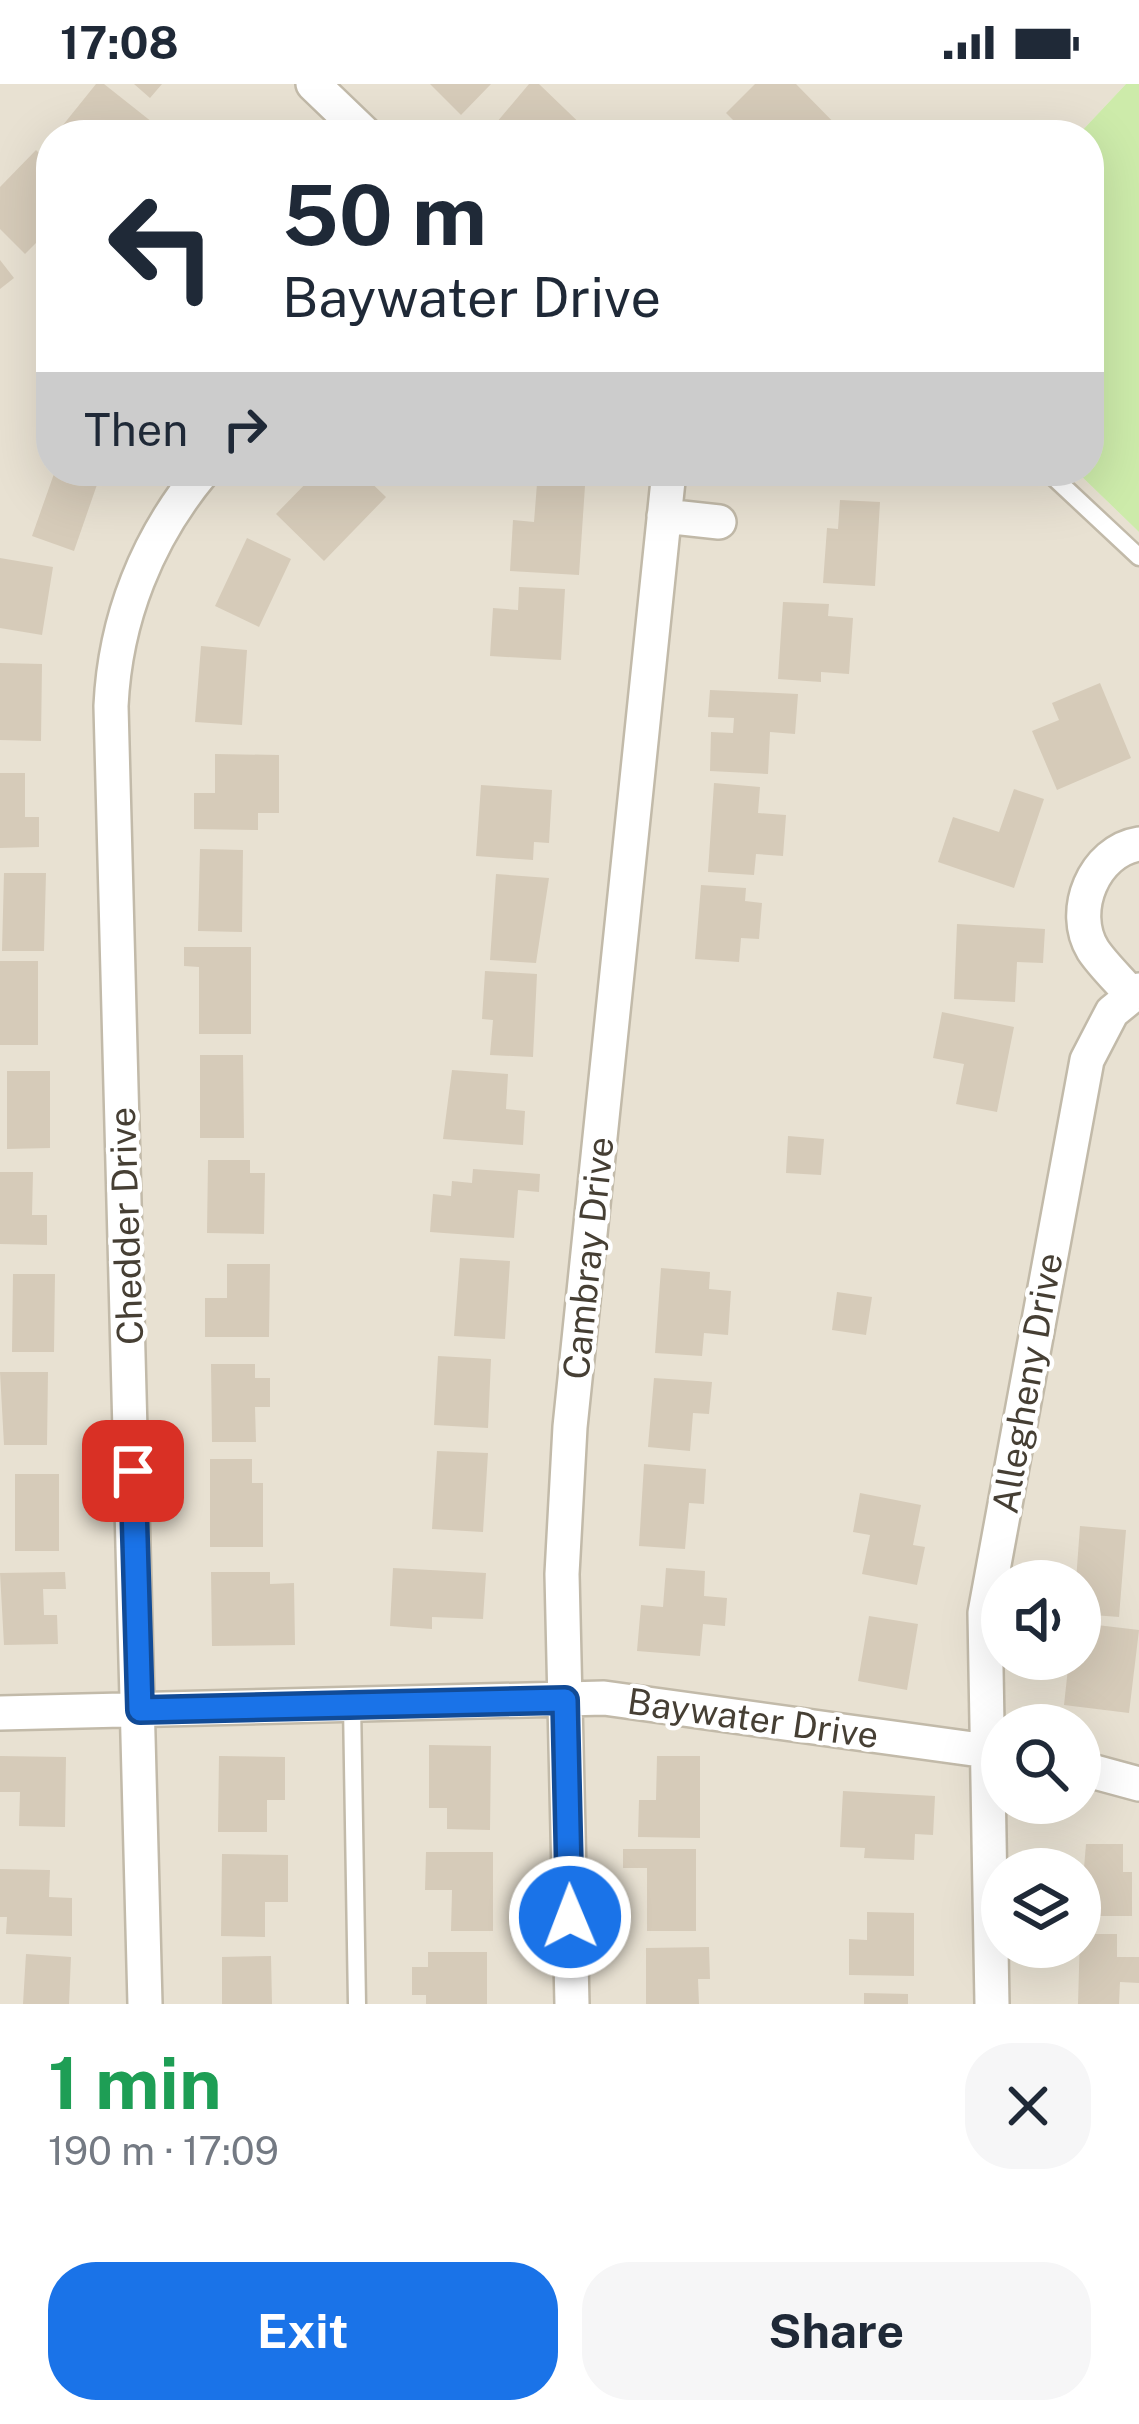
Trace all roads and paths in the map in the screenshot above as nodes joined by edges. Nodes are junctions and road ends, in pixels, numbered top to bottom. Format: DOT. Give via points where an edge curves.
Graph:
graph roads {
  1 [pos="313,84"];
  2 [pos="350,120"];
  3 [pos="191,486"];
  4 [pos="667,486"];
  5 [pos="1063,486"];
  6 [pos="664,516"];
  7 [pos="719,522"];
  8 [pos="1139,557"];
  9 [pos="1139,844"];
  10 [pos="1135,992"];
  11 [pos="565,1700"];
  12 [pos="991,1704"];
  13 [pos="352,1705"];
  14 [pos="140,1710"];
  15 [pos="0,1712"];
  16 [pos="981,1750"];
  17 [pos="1101,1774"];
  18 [pos="1139,1784"];
  19 [pos="993,1824"];
  20 [pos="145,2004"];
  21 [pos="357,2004"];
  22 [pos="572,2004"];
  23 [pos="992,2004"];
  1 -- 2 [label="street"];
  3 -- 14 [label="street, Chedder Drive" via="136,584 111,706"];
  4 -- 6 [label="street, Cambray Drive"];
  5 -- 8 [label="lane"];
  6 -- 7 [label="street"];
  6 -- 11 [label="street, Cambray Drive" via="571,1427"];
  9 -- 10 [label="street, Allegheny Drive" via="1098,866 1085,910 1090,946"];
  10 -- 12 [label="street, Allegheny Drive" via="1097,1035 1087,1060 985,1613"];
  11 -- 13 [label="street, Baywater Drive"];
  11 -- 16 [label="street, Baywater Drive" via="649,1702"];
  11 -- 22 [label="street, Cambray Drive"];
  13 -- 14 [label="street, Baywater Drive"];
  13 -- 21 [label="lane"];
  14 -- 15 [label="street, Baywater Drive"];
  14 -- 20 [label="street, Chedder Drive"];
  17 -- 18 [label="street"];
  19 -- 23 [label="street, Allegheny Drive"];
}
